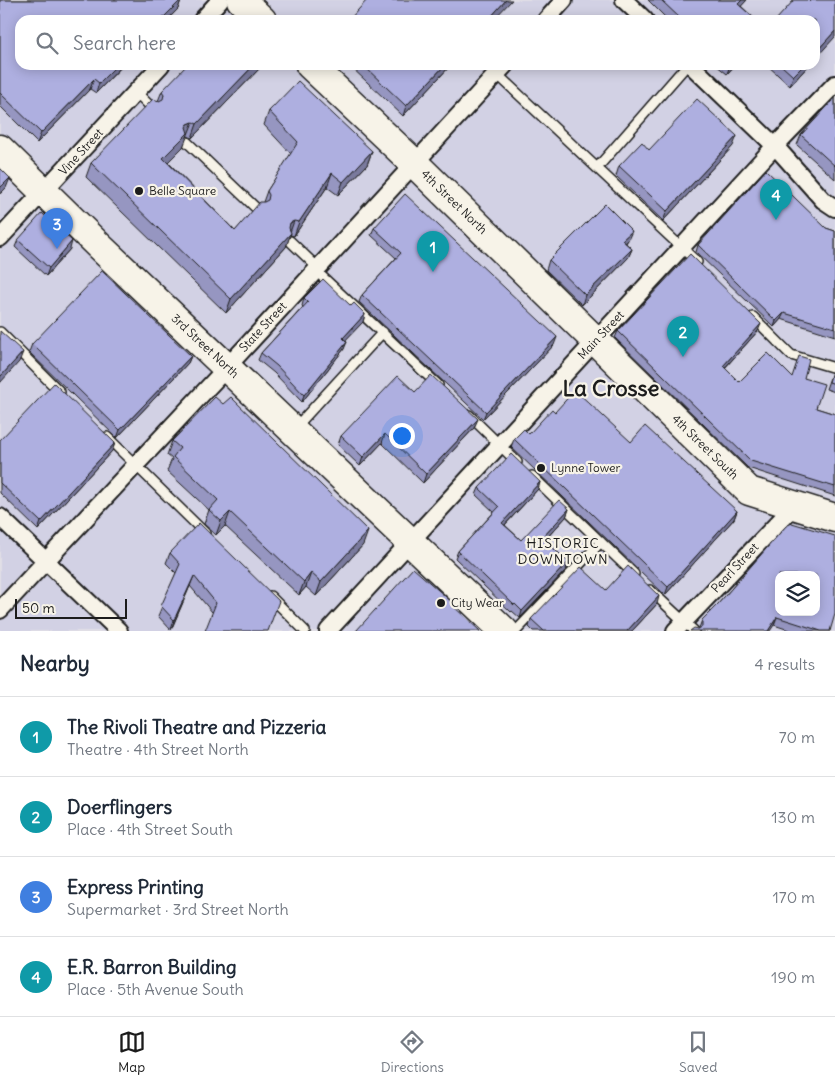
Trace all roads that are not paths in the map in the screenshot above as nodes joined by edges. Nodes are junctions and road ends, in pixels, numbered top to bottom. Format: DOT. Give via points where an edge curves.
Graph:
graph roads {
  1 [pos="220,0"];
  2 [pos="241,0"];
  3 [pos="564,0"];
  4 [pos="624,0"];
  5 [pos="206,15"];
  6 [pos="257,15"];
  7 [pos="550,15"];
  8 [pos="640,15"];
  9 [pos="156,70"];
  10 [pos="315,70"];
  11 [pos="500,70"];
  12 [pos="502,70"];
  13 [pos="685,70"];
  14 [pos="694,70"];
  15 [pos="835,84"];
  16 [pos="136,92"];
  17 [pos="153,109"];
  18 [pos="187,142"];
  19 [pos="775,146"];
  20 [pos="0,149"];
  21 [pos="414,164"];
  22 [pos="597,168"];
  23 [pos="44,192"];
  24 [pos="835,208"];
  25 [pos="258,210"];
  26 [pos="0,238"];
  27 [pos="290,241"];
  28 [pos="682,247"];
  29 [pos="702,267"];
  30 [pos="317,269"];
  31 [pos="743,308"];
  32 [pos="0,332"];
  33 [pos="383,332"];
  34 [pos="596,341"];
  35 [pos="227,367"];
  36 [pos="835,368"];
  37 [pos="446,393"];
  38 [pos="66,397"];
  39 [pos="459,406"];
  40 [pos="101,430"];
  41 [pos="294,430"];
  42 [pos="500,445"];
  43 [pos="136,465"];
  44 [pos="795,505"];
  45 [pos="0,517"];
  46 [pos="835,518"];
  47 [pos="212,540"];
  48 [pos="411,542"];
  49 [pos="601,542"];
  50 [pos="46,561"];
  51 [pos="262,588"];
  52 [pos="0,610"];
  53 [pos="684,628"];
  54 [pos="119,631"];
  55 [pos="305,631"];
  56 [pos="328,631"];
  57 [pos="504,631"];
  58 [pos="516,631"];
  1 -- 5 [label="street"];
  2 -- 6 [label="highway"];
  3 -- 7 [label="street"];
  4 -- 8 [label="street"];
  9 -- 16 [label="street, Vine Street"];
  10 -- 21 [label="highway, 4th Street North"];
  11 -- 21 [label="street, State Street"];
  12 -- 22 [label="lane"];
  13 -- 22 [label="lane"];
  14 -- 19 [label="street"];
  15 -- 19 [label="street, Main Street"];
  16 -- 17 [label="lane"];
  16 -- 23 [label="street, Vine Street"];
  18 -- 25 [label="lane"];
  19 -- 24 [label="street" via="823,200"];
  19 -- 28 [label="street, Main Street"];
  20 -- 23 [label="highway, 3rd Street North"];
  21 -- 30 [label="street, State Street"];
  21 -- 34 [label="highway, 4th Street North"];
  22 -- 28 [label="lane"];
  23 -- 26 [label="street, Vine Street"];
  23 -- 35 [label="highway, 3rd Street North"];
  27 -- 30 [label="lane"];
  28 -- 29 [label="lane"];
  28 -- 34 [label="street, Main Street"];
  30 -- 33 [label="lane"];
  30 -- 35 [label="street, State Street"];
  31 -- 36 [label="lane" via="791,354"];
  32 -- 38 [label="lane"];
  33 -- 37 [label="lane"];
  33 -- 41 [label="lane"];
  34 -- 42 [label="street, Main Street"];
  34 -- 44 [label="highway, 4th Street South" via="750,491"];
  35 -- 41 [label="highway, 3rd Street North"];
  35 -- 43 [label="street, State Street"];
  39 -- 42 [label="lane"];
  40 -- 43 [label="lane"];
  41 -- 48 [label="highway, 3rd Street North"];
  42 -- 48 [label="street, Main Street"];
  42 -- 49 [label="lane"];
  43 -- 47 [label="lane"];
  43 -- 50 [label="street, State Street"];
  44 -- 46 [label="highway, 4th Street South"];
  44 -- 53 [label="street, Pearl Street"];
  45 -- 50 [label="street"];
  48 -- 56 [label="street, Main Street"];
  48 -- 57 [label="highway, 3rd Street North"];
  49 -- 53 [label="lane"];
  49 -- 58 [label="lane"];
  50 -- 52 [label="street, State Street"];
  50 -- 54 [label="street"];
  51 -- 55 [label="lane"];
}
